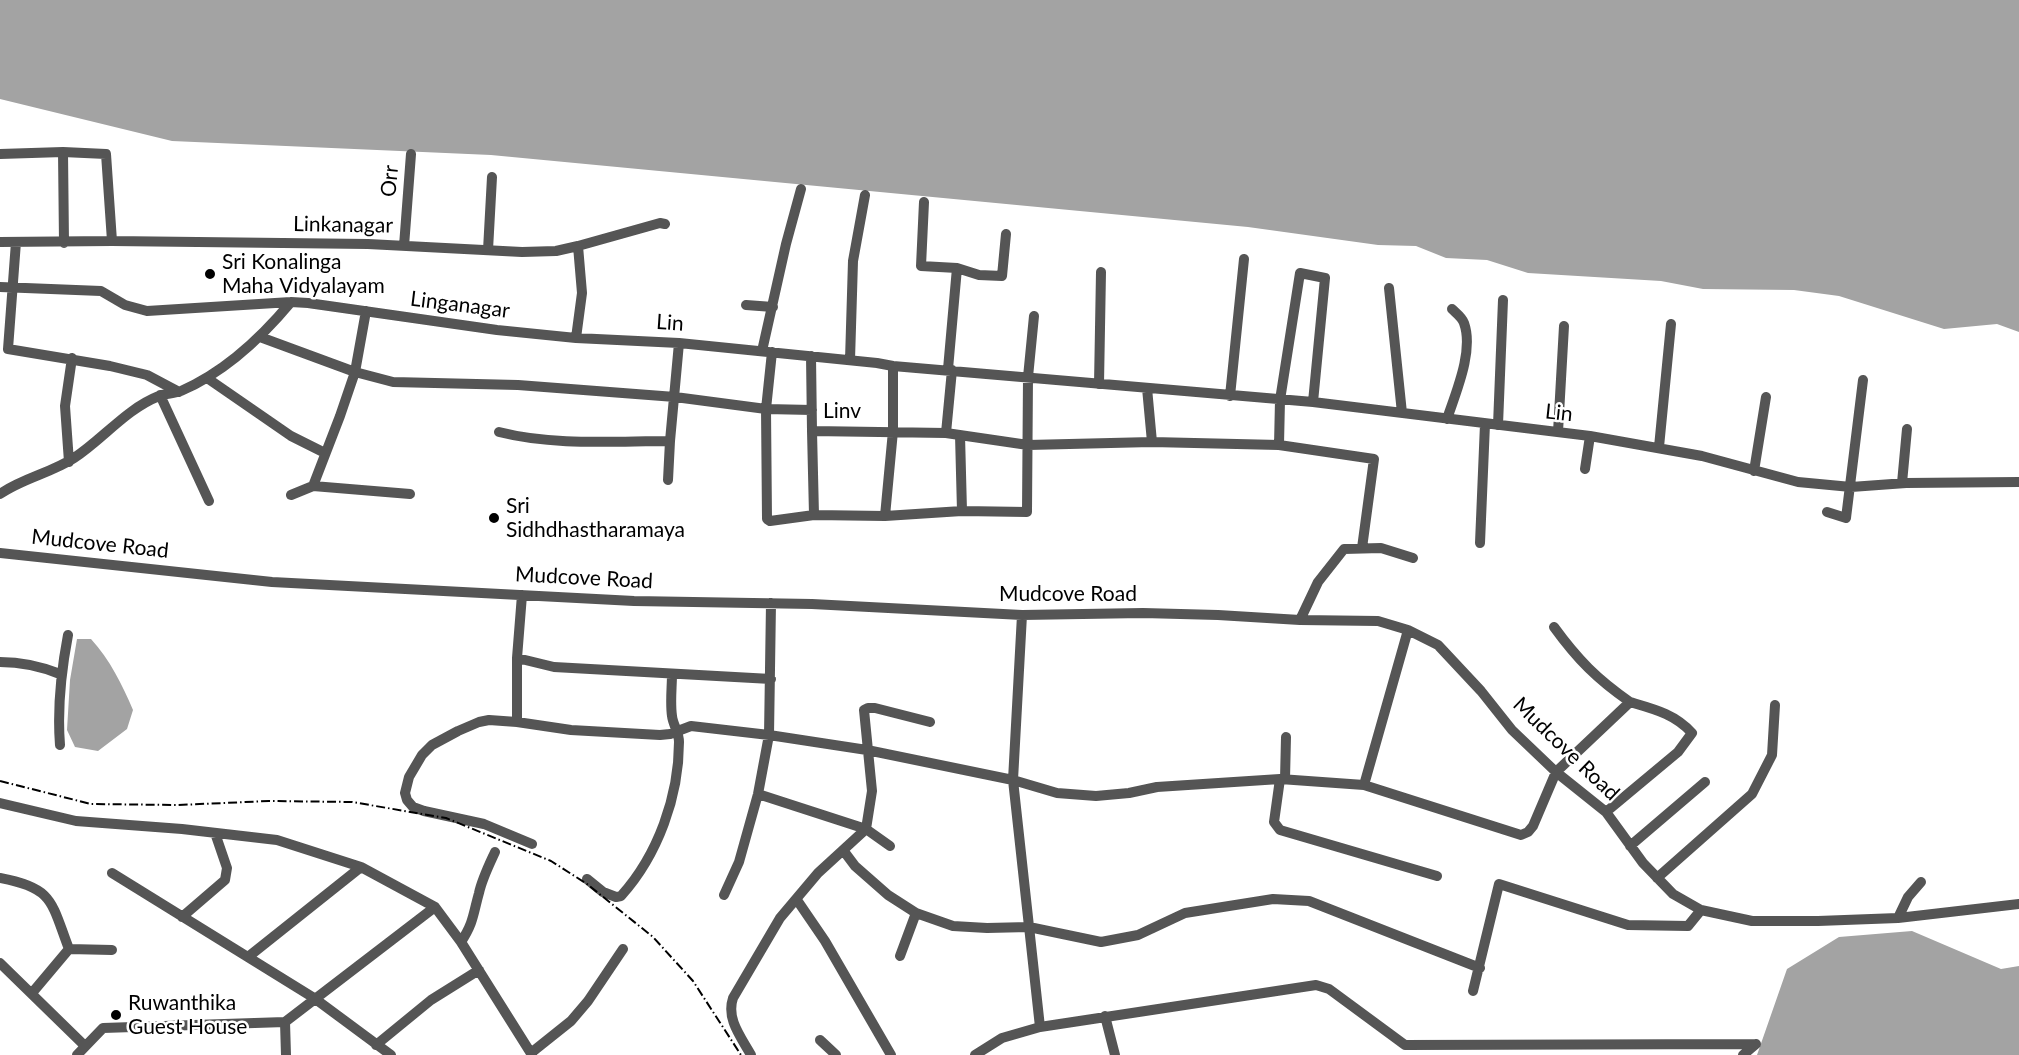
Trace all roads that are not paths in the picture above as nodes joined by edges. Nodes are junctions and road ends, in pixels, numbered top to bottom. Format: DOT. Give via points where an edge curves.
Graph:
graph roads {
  1 [pos="63,152"];
  2 [pos="0,154"];
  3 [pos="411,154"];
  4 [pos="492,177"];
  5 [pos="801,189"];
  6 [pos="865,195"];
  7 [pos="924,202"];
  8 [pos="665,224"];
  9 [pos="1006,234"];
  10 [pos="112,241"];
  11 [pos="0,242"];
  12 [pos="16,243"];
  13 [pos="64,243"];
  14 [pos="404,246"];
  15 [pos="578,246"];
  16 [pos="488,250"];
  17 [pos="1244,259"];
  18 [pos="957,268"];
  19 [pos="1101,272"];
  20 [pos="0,287"];
  21 [pos="13,287"];
  22 [pos="1389,288"];
  23 [pos="1503,300"];
  24 [pos="291,302"];
  25 [pos="746,305"];
  26 [pos="773,308"];
  27 [pos="1452,309"];
  28 [pos="366,311"];
  29 [pos="1034,316"];
  30 [pos="1671,324"];
  31 [pos="1564,326"];
  32 [pos="260,337"];
  33 [pos="576,338"];
  34 [pos="679,343"];
  35 [pos="4,349"];
  36 [pos="767,352"];
  37 [pos="811,356"];
  38 [pos="72,358"];
  39 [pos="850,360"];
  40 [pos="893,366"];
  41 [pos="950,370"];
  42 [pos="355,372"];
  43 [pos="1028,377"];
  44 [pos="207,378"];
  45 [pos="1863,380"];
  46 [pos="1099,384"];
  47 [pos="1147,388"];
  48 [pos="179,392"];
  49 [pos="160,395"];
  50 [pos="1230,396"];
  51 [pos="675,397"];
  52 [pos="1766,398"];
  53 [pos="1280,400"];
  54 [pos="1313,402"];
  55 [pos="766,409"];
  56 [pos="812,410"];
  57 [pos="1402,413"];
  58 [pos="1447,419"];
  59 [pos="1485,424"];
  60 [pos="1498,425"];
  61 [pos="1907,429"];
  62 [pos="812,430"];
  63 [pos="893,431"];
  64 [pos="500,432"];
  65 [pos="1558,432"];
  66 [pos="946,433"];
  67 [pos="960,435"];
  68 [pos="1590,436"];
  69 [pos="670,441"];
  70 [pos="1152,442"];
  71 [pos="1279,444"];
  72 [pos="1028,445"];
  73 [pos="1659,447"];
  74 [pos="325,453"];
  75 [pos="69,462"];
  76 [pos="1585,469"];
  77 [pos="1754,471"];
  78 [pos="668,480"];
  79 [pos="2019,482"];
  80 [pos="1902,483"];
  81 [pos="313,486"];
  82 [pos="1851,487"];
  83 [pos="0,494"];
  84 [pos="410,494"];
  85 [pos="291,495"];
  86 [pos="209,501"];
  87 [pos="962,512"];
  88 [pos="1827,512"];
  89 [pos="814,515"];
  90 [pos="885,516"];
  91 [pos="1480,543"];
  92 [pos="1362,548"];
  93 [pos="0,553"];
  94 [pos="1413,558"];
  95 [pos="522,595"];
  96 [pos="771,603"];
  97 [pos="1022,615"];
  98 [pos="1300,620"];
  99 [pos="1554,627"];
  100 [pos="1407,630"];
  101 [pos="68,635"];
  102 [pos="517,658"];
  103 [pos="0,662"];
  104 [pos="60,674"];
  105 [pos="672,674"];
  106 [pos="771,679"];
  107 [pos="1630,702"];
  108 [pos="1774,705"];
  109 [pos="517,722"];
  110 [pos="930,722"];
  111 [pos="678,730"];
  112 [pos="769,735"];
  113 [pos="1286,737"];
  114 [pos="60,745"];
  115 [pos="867,750"];
  116 [pos="1556,772"];
  117 [pos="1283,779"];
  118 [pos="1014,780"];
  119 [pos="1705,782"];
  120 [pos="1364,785"];
  121 [pos="758,794"];
  122 [pos="0,803"];
  123 [pos="1606,812"];
  124 [pos="866,829"];
  125 [pos="215,833"];
  126 [pos="532,844"];
  127 [pos="890,846"];
  128 [pos="1630,846"];
  129 [pos="843,850"];
  130 [pos="495,852"];
  131 [pos="361,867"];
  132 [pos="112,873"];
  133 [pos="1437,876"];
  134 [pos="0,878"];
  135 [pos="1657,878"];
  136 [pos="587,879"];
  137 [pos="1921,882"];
  138 [pos="724,895"];
  139 [pos="797,900"];
  140 [pos="2019,904"];
  141 [pos="435,907"];
  142 [pos="1701,910"];
  143 [pos="916,914"];
  144 [pos="182,916"];
  145 [pos="1898,918"];
  146 [pos="1029,927"];
  147 [pos="461,942"];
  148 [pos="69,949"];
  149 [pos="623,949"];
  150 [pos="112,950"];
  151 [pos="900,956"];
  152 [pos="248,957"];
  153 [pos="0,963"];
  154 [pos="1480,968"];
  155 [pos="479,970"];
  156 [pos="1473,991"];
  157 [pos="32,993"];
  158 [pos="314,998"];
  159 [pos="1105,1016"];
  160 [pos="285,1022"];
  161 [pos="1040,1027"];
  162 [pos="820,1040"];
  163 [pos="376,1045"];
  164 [pos="1405,1050"];
  165 [pos="81,1051"];
  166 [pos="388,1054"];
  167 [pos="531,1054"];
  168 [pos="286,1055"];
  169 [pos="751,1055"];
  170 [pos="836,1055"];
  171 [pos="891,1055"];
  172 [pos="975,1055"];
  173 [pos="1115,1055"];
  174 [pos="1743,1055"];
  1 -- 2 [label="street"];
  1 -- 10 [label="street" via="106,154"];
  1 -- 13 [label="street"];
  3 -- 14 [label="street, Orr"];
  4 -- 16 [label="street"];
  5 -- 26 [label="street"];
  6 -- 39 [label="street" via="853,261"];
  7 -- 18 [label="street" via="921,266"];
  8 -- 15 [label="street, Linkanagar"];
  9 -- 18 [label="street" via="1002,276 979,275"];
  10 -- 13 [label="street, Linkanagar"];
  10 -- 14 [label="street, Linkanagar"];
  11 -- 12 [label="street, Linkanagar"];
  12 -- 13 [label="street, Linkanagar"];
  12 -- 21 [label="street"];
  14 -- 16 [label="street, Linkanagar"];
  15 -- 16 [label="street, Linkanagar" via="556,251"];
  15 -- 33 [label="street" via="582,293"];
  17 -- 50 [label="street"];
  18 -- 41 [label="street"];
  19 -- 46 [label="street"];
  20 -- 21 [label="street, Linganagar"];
  21 -- 24 [label="street, Linganagar" via="101,291 125,305 147,311"];
  21 -- 35 [label="street"];
  22 -- 57 [label="street"];
  23 -- 60 [label="street"];
  24 -- 28 [label="street, Linganagar"];
  24 -- 32 [label="street"];
  25 -- 26 [label="street"];
  26 -- 36 [label="street"];
  27 -- 58 [label="street" via="1464,320 1467,337 1463,370"];
  28 -- 33 [label="street, Linganagar"];
  28 -- 42 [label="street"];
  29 -- 43 [label="street"];
  30 -- 73 [label="street"];
  31 -- 65 [label="street"];
  32 -- 42 [label="street"];
  32 -- 44 [label="street"];
  33 -- 34 [label="street, Lin"];
  34 -- 36 [label="street, Lin"];
  34 -- 51 [label="street"];
  35 -- 38 [label="street"];
  36 -- 37 [label="street, Lin"];
  36 -- 55 [label="street"];
  37 -- 39 [label="street, Lin"];
  37 -- 56 [label="street, Linv"];
  38 -- 48 [label="street" via="147,375"];
  38 -- 75 [label="street" via="65,406"];
  39 -- 40 [label="street, Lin"];
  40 -- 41 [label="street, Lin"];
  40 -- 63 [label="street"];
  41 -- 43 [label="street, Lin"];
  41 -- 66 [label="street"];
  42 -- 51 [label="street" via="393,382 518,385"];
  42 -- 74 [label="street"];
  43 -- 46 [label="street, Lin"];
  43 -- 72 [label="street"];
  44 -- 48 [label="street"];
  44 -- 74 [label="street" via="291,436"];
  45 -- 82 [label="street"];
  46 -- 47 [label="street, Lin"];
  47 -- 50 [label="street, Lin"];
  47 -- 70 [label="street"];
  48 -- 49 [label="street"];
  49 -- 75 [label="street" via="129,413"];
  49 -- 86 [label="street"];
  50 -- 53 [label="street, Lin"];
  51 -- 55 [label="street"];
  51 -- 69 [label="street"];
  52 -- 77 [label="street"];
  53 -- 54 [label="street, Lin"];
  53 -- 54 [label="street" via="1300,273 1325,278"];
  53 -- 71 [label="street"];
  54 -- 57 [label="street, Lin"];
  55 -- 56 [label="street"];
  55 -- 89 [label="street" via="767,520"];
  56 -- 62 [label="street, Linv"];
  57 -- 58 [label="street, Lin"];
  58 -- 59 [label="street, Lin"];
  59 -- 60 [label="street, Lin"];
  59 -- 91 [label="street"];
  60 -- 65 [label="street, Lin"];
  61 -- 80 [label="street"];
  62 -- 63 [label="street, Linv"];
  62 -- 89 [label="street"];
  63 -- 66 [label="street, Linv"];
  63 -- 90 [label="street"];
  64 -- 69 [label="street" via="524,438"];
  65 -- 68 [label="street, Lin"];
  66 -- 67 [label="street"];
  67 -- 72 [label="street"];
  67 -- 87 [label="street"];
  68 -- 73 [label="street, Lin"];
  68 -- 76 [label="street"];
  69 -- 78 [label="street"];
  70 -- 71 [label="street"];
  70 -- 72 [label="street"];
  71 -- 92 [label="street" via="1374,459"];
  72 -- 87 [label="street" via="1027,512"];
  73 -- 77 [label="street, Lin"];
  74 -- 81 [label="street"];
  75 -- 83 [label="street"];
  77 -- 82 [label="street, Lin" via="1797,482"];
  79 -- 80 [label="street, Lin"];
  80 -- 82 [label="street, Lin"];
  81 -- 84 [label="street"];
  81 -- 85 [label="street"];
  82 -- 88 [label="street" via="1846,518"];
  87 -- 90 [label="street"];
  89 -- 90 [label="street"];
  92 -- 94 [label="street" via="1381,548"];
  92 -- 98 [label="street" via="1344,549 1318,582"];
  93 -- 95 [label="street, Mudcove Road" via="272,582"];
  95 -- 96 [label="street, Mudcove Road"];
  95 -- 102 [label="street"];
  96 -- 97 [label="street, Mudcove Road"];
  96 -- 106 [label="street"];
  97 -- 98 [label="street, Mudcove Road" via="1143,613"];
  97 -- 118 [label="street"];
  98 -- 100 [label="street, Mudcove Road" via="1378,621"];
  99 -- 107 [label="street" via="1600,681"];
  100 -- 116 [label="street, Mudcove Road" via="1438,645 1512,730"];
  100 -- 120 [label="street"];
  101 -- 104 [label="street"];
  102 -- 105 [label="street" via="554,667"];
  102 -- 109 [label="street"];
  103 -- 104 [label="street" via="21,662"];
  104 -- 114 [label="street"];
  105 -- 106 [label="street"];
  105 -- 111 [label="street" via="672,715"];
  106 -- 112 [label="street"];
  107 -- 116 [label="street"];
  107 -- 123 [label="street" via="1667,714 1692,733 1678,752"];
  108 -- 135 [label="street" via="1772,755 1752,794"];
  109 -- 111 [label="street" via="571,730 660,735"];
  109 -- 126 [label="street" via="479,722 432,745 408,777 405,793 413,807 484,824"];
  110 -- 115 [label="street" via="868,708 864,710"];
  111 -- 112 [label="street" via="691,726"];
  111 -- 136 [label="street" via="671,803 638,874 616,897"];
  112 -- 115 [label="street"];
  112 -- 121 [label="street"];
  113 -- 117 [label="street"];
  115 -- 118 [label="street"];
  115 -- 124 [label="street" via="872,790"];
  116 -- 120 [label="street" via="1533,826 1521,835"];
  116 -- 123 [label="street, Mudcove Road"];
  117 -- 118 [label="street" via="1157,787 1096,796 1057,793"];
  117 -- 120 [label="street"];
  117 -- 133 [label="street" via="1274,822 1280,830"];
  118 -- 146 [label="street"];
  119 -- 128 [label="street"];
  121 -- 124 [label="street"];
  121 -- 138 [label="street" via="739,862"];
  122 -- 125 [label="street" via="76,821"];
  123 -- 128 [label="street, Mudcove Road"];
  124 -- 127 [label="street"];
  124 -- 129 [label="street"];
  125 -- 131 [label="street" via="278,840"];
  125 -- 144 [label="street" via="226,868 225,880"];
  128 -- 135 [label="street, Mudcove Road"];
  129 -- 139 [label="street"];
  129 -- 143 [label="street" via="888,895"];
  130 -- 147 [label="street" via="478,894 476,912"];
  131 -- 141 [label="street"];
  131 -- 152 [label="street"];
  132 -- 144 [label="street"];
  134 -- 148 [label="street" via="26,883 43,892"];
  135 -- 142 [label="street, Mudcove Road" via="1673,894"];
  137 -- 145 [label="street"];
  139 -- 169 [label="street" via="759,950 729,1007"];
  139 -- 171 [label="street"];
  140 -- 145 [label="street, Mudcove Road"];
  141 -- 147 [label="street"];
  141 -- 158 [label="street"];
  142 -- 145 [label="street, Mudcove Road" via="1752,921"];
  142 -- 154 [label="street" via="1688,926 1628,925 1499,884"];
  143 -- 146 [label="street" via="953,926"];
  143 -- 151 [label="street"];
  144 -- 152 [label="street"];
  146 -- 154 [label="street" via="1101,942 1138,935 1185,914 1273,899 1309,901"];
  146 -- 161 [label="street"];
  147 -- 155 [label="street"];
  148 -- 150 [label="street"];
  148 -- 157 [label="street"];
  149 -- 167 [label="street" via="571,1021"];
  152 -- 158 [label="street"];
  153 -- 157 [label="street"];
  154 -- 156 [label="street"];
  155 -- 163 [label="street" via="431,1000"];
  155 -- 167 [label="street"];
  157 -- 165 [label="street"];
  158 -- 160 [label="street"];
  158 -- 163 [label="street"];
  159 -- 161 [label="street"];
  159 -- 164 [label="street" via="1316,985 1329,989"];
  159 -- 173 [label="street"];
  160 -- 165 [label="street" via="103,1028"];
  160 -- 168 [label="street"];
  161 -- 172 [label="street" via="1002,1038"];
  162 -- 170 [label="street"];
  163 -- 166 [label="street"];
  164 -- 174 [label="street" via="1756,1044"];
}
